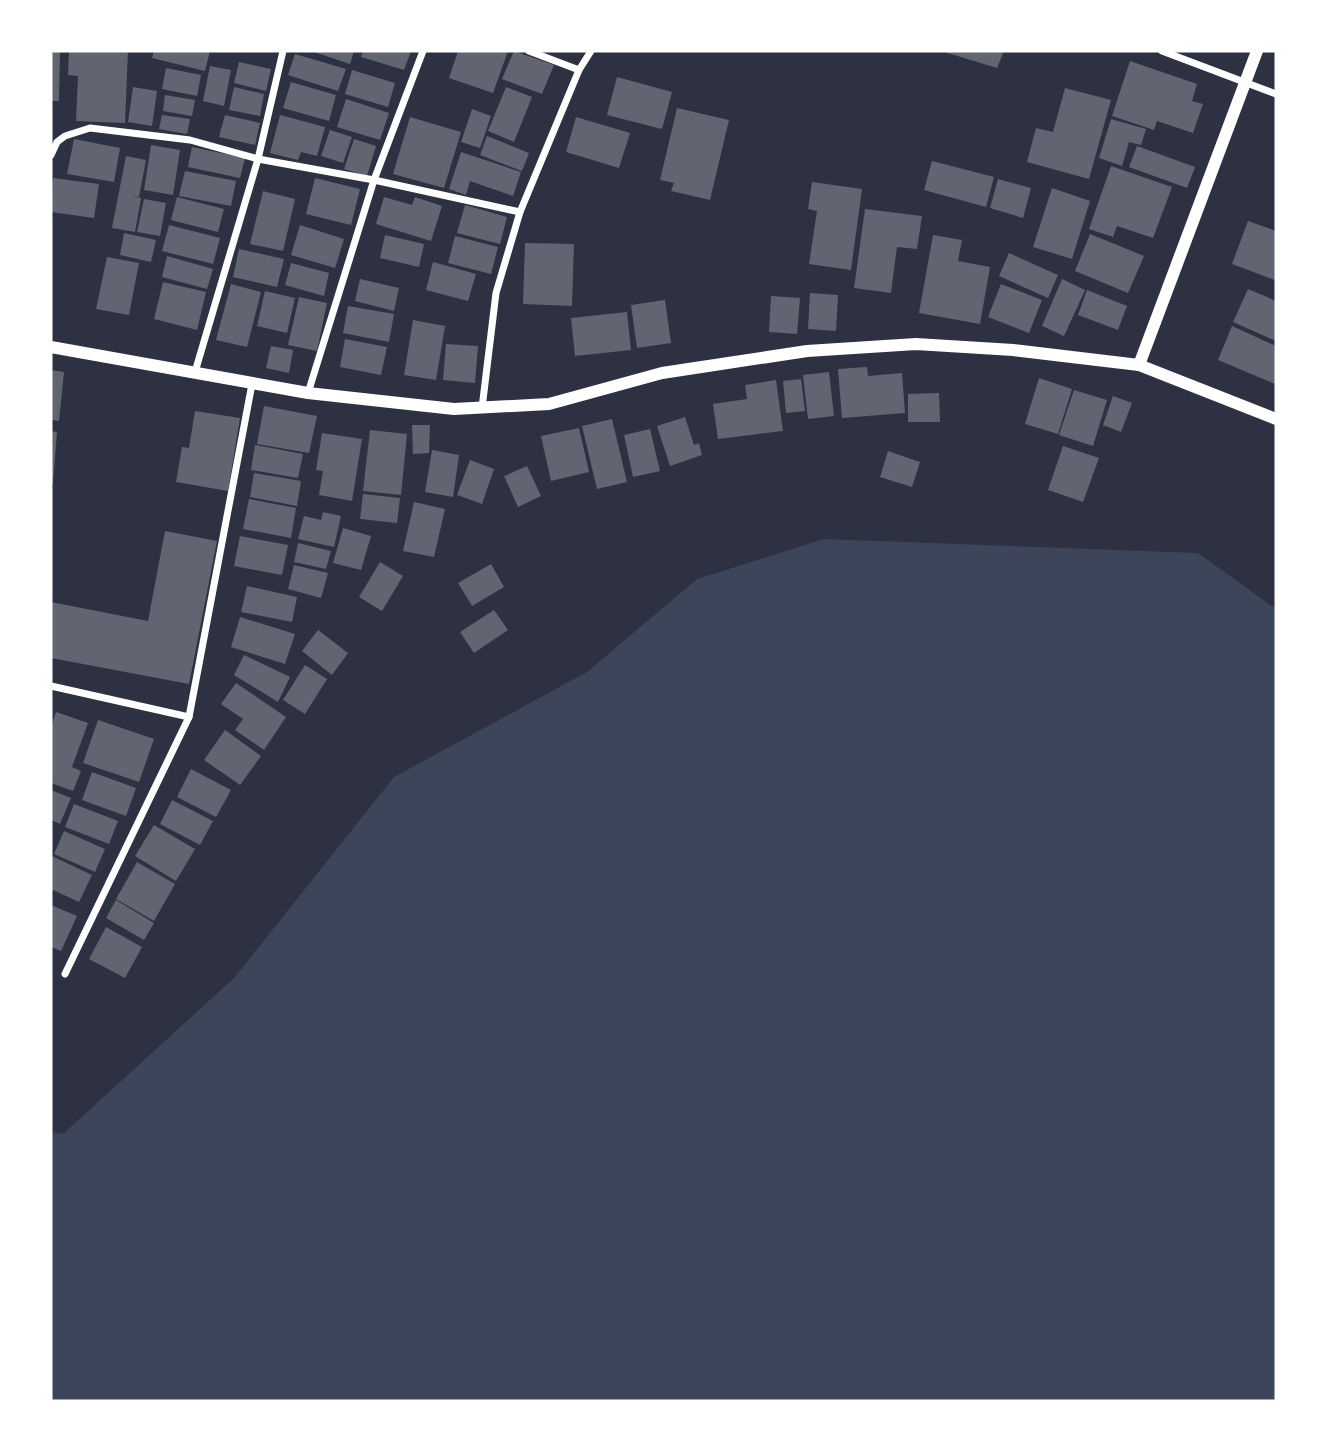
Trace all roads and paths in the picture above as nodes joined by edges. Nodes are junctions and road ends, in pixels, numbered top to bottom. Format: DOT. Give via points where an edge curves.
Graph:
graph roads {
  1 [pos="283,51"];
  2 [pos="422,51"];
  3 [pos="529,51"];
  4 [pos="591,51"];
  5 [pos="1162,51"];
  6 [pos="1257,51"];
  7 [pos="579,70"];
  8 [pos="1247,83"];
  9 [pos="1276,94"];
  10 [pos="51,155"];
  11 [pos="258,159"];
  12 [pos="374,180"];
  13 [pos="520,212"];
  14 [pos="51,347"];
  15 [pos="1139,365"];
  16 [pos="195,372"];
  17 [pos="252,384"];
  18 [pos="308,393"];
  19 [pos="482,408"];
  20 [pos="1276,419"];
  21 [pos="51,686"];
  22 [pos="189,716"];
  23 [pos="65,974"];
  1 -- 11 [label="street"];
  2 -- 12 [label="street"];
  3 -- 7 [label="street"];
  4 -- 7 [label="street"];
  5 -- 8 [label="street"];
  6 -- 8 [label="street"];
  7 -- 13 [label="street"];
  8 -- 9 [label="street"];
  8 -- 15 [label="street"];
  10 -- 11 [label="street" via="65,135 90,128 190,140"];
  11 -- 12 [label="street"];
  11 -- 16 [label="street"];
  12 -- 13 [label="street"];
  12 -- 18 [label="street"];
  13 -- 19 [label="street" via="496,293"];
  14 -- 16 [label="street"];
  15 -- 19 [label="street" via="1013,350 902,345 807,351 662,373 549,404"];
  15 -- 20 [label="street"];
  16 -- 17 [label="street"];
  17 -- 18 [label="street"];
  17 -- 22 [label="street"];
  18 -- 19 [label="street"];
  21 -- 22 [label="street"];
  22 -- 23 [label="street"];
}
